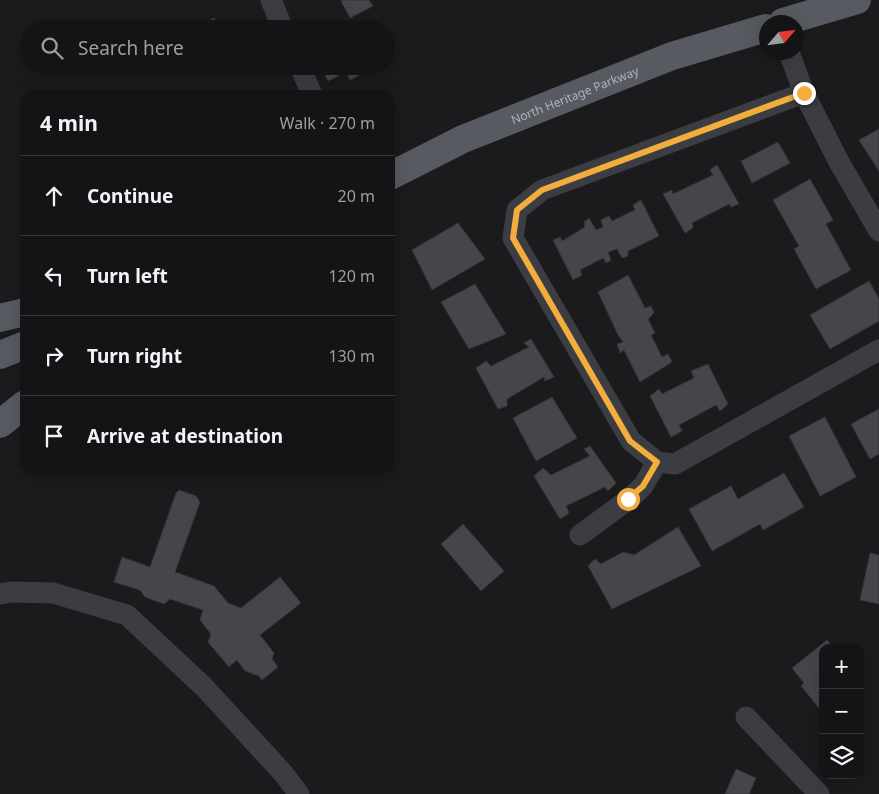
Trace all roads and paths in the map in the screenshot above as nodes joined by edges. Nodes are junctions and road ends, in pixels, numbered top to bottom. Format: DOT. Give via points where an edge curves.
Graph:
graph roads {
  1 [pos="271,0"];
  2 [pos="857,0"];
  3 [pos="804,16"];
  4 [pos="279,20"];
  5 [pos="759,30"];
  6 [pos="792,60"];
  7 [pos="304,75"];
  8 [pos="310,90"];
  9 [pos="804,93"];
  10 [pos="395,174"];
  11 [pos="879,231"];
  12 [pos="20,313"];
  13 [pos="0,318"];
  14 [pos="20,347"];
  15 [pos="879,350"];
  16 [pos="0,355"];
  17 [pos="20,408"];
  18 [pos="0,424"];
  19 [pos="657,462"];
  20 [pos="580,535"];
  21 [pos="0,594"];
  22 [pos="746,717"];
  23 [pos="299,794"];
  24 [pos="819,794"];
  1 -- 4 [label="street"];
  2 -- 3 [label="main road"];
  5 -- 10 [label="main road, North Heritage Parkway" via="672,56 464,139"];
  6 -- 9 [label="street"];
  7 -- 8 [label="street"];
  9 -- 11 [label="street"];
  9 -- 19 [label="street" via="542,190 517,210 513,238 630,441"];
  12 -- 13 [label="main road"];
  14 -- 16 [label="main road"];
  15 -- 19 [label="street" via="675,464"];
  17 -- 18 [label="main road"];
  19 -- 20 [label="street" via="643,486"];
  21 -- 23 [label="street" via="53,592 127,615 204,687"];
  22 -- 24 [label="street"];
}
